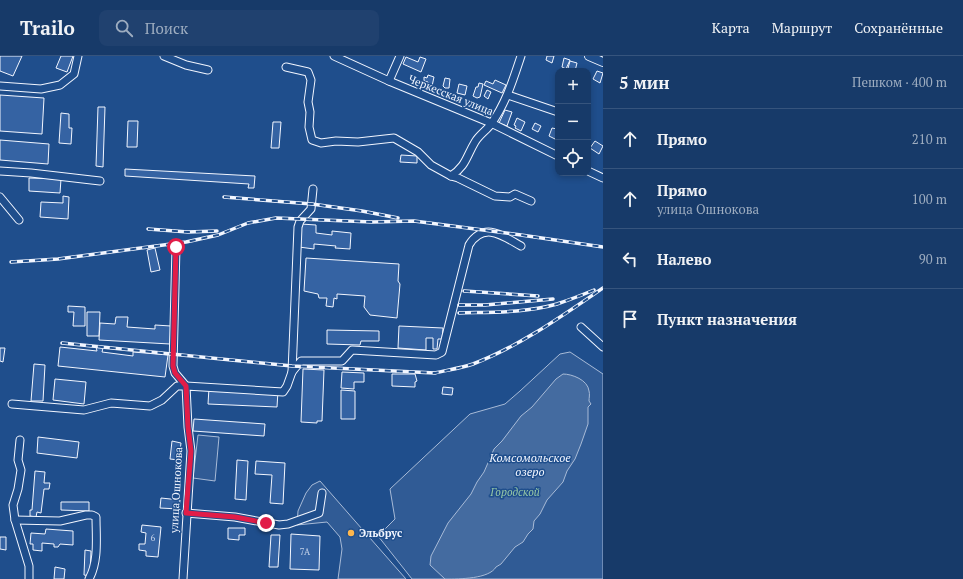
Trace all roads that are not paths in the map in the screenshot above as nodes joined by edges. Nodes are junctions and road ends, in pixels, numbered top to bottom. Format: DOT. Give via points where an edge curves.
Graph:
graph roads {
  1 [pos="78,56"];
  2 [pos="164,56"];
  3 [pos="334,56"];
  4 [pos="400,56"];
  5 [pos="520,56"];
  6 [pos="589,56"];
  7 [pos="603,62"];
  8 [pos="286,68"];
  9 [pos="208,70"];
  10 [pos="389,81"];
  11 [pos="0,86"];
  12 [pos="508,95"];
  13 [pos="555,111"];
  14 [pos="491,123"];
  15 [pos="555,155"];
  16 [pos="0,171"];
  17 [pos="591,172"];
  18 [pos="450,176"];
  19 [pos="603,178"];
  20 [pos="100,181"];
  21 [pos="313,189"];
  22 [pos="0,197"];
  23 [pos="531,201"];
  24 [pos="19,220"];
  25 [pos="521,246"];
  26 [pos="176,247"];
  27 [pos="581,327"];
  28 [pos="603,347"];
  29 [pos="292,372"];
  30 [pos="186,386"];
  31 [pos="12,404"];
  32 [pos="20,440"];
  33 [pos="322,493"];
  34 [pos="186,513"];
  35 [pos="15,520"];
  36 [pos="29,579"];
  37 [pos="90,579"];
  38 [pos="183,579"];
  1 -- 11 [label="street" via="74,74 60,85 41,89"];
  2 -- 9 [label="street"];
  3 -- 10 [label="street, Черкесская улица"];
  4 -- 10 [label="street"];
  5 -- 12 [label="street"];
  6 -- 7 [label="main road"];
  8 -- 18 [label="street" via="308,72 309,127 312,140 321,143 394,138 410,146 431,165"];
  10 -- 14 [label="street, Черкесская улица"];
  12 -- 13 [label="street"];
  12 -- 14 [label="street"];
  14 -- 15 [label="street, Черкесская улица"];
  14 -- 18 [label="street" via="476,140 460,170"];
  16 -- 20 [label="street"];
  17 -- 19 [label="street"];
  18 -- 23 [label="street" via="495,196 510,197 515,194"];
  21 -- 29 [label="street" via="311,209 298,227"];
  22 -- 24 [label="street"];
  25 -- 29 [label="street" via="492,232 477,234 473,238 469,245 442,352 436,355 352,350 342,362 301,361"];
  26 -- 30 [label="street" via="173,366 175,373"];
  27 -- 28 [label="street"];
  29 -- 30 [label="street" via="288,386 283,392"];
  30 -- 31 [label="street" via="177,386 162,400 150,406 111,403 84,410"];
  30 -- 34 [label="street, улица Ошнокова" via="191,451"];
  32 -- 35 [label="street" via="18,460 21,470 14,505"];
  33 -- 34 [label="street" via="319,513 288,524"];
  34 -- 38 [label="street, улица Ошнокова"];
  35 -- 36 [label="street" via="29,566"];
  35 -- 37 [label="street" via="60,521 86,515 96,517 95,561"];
}
